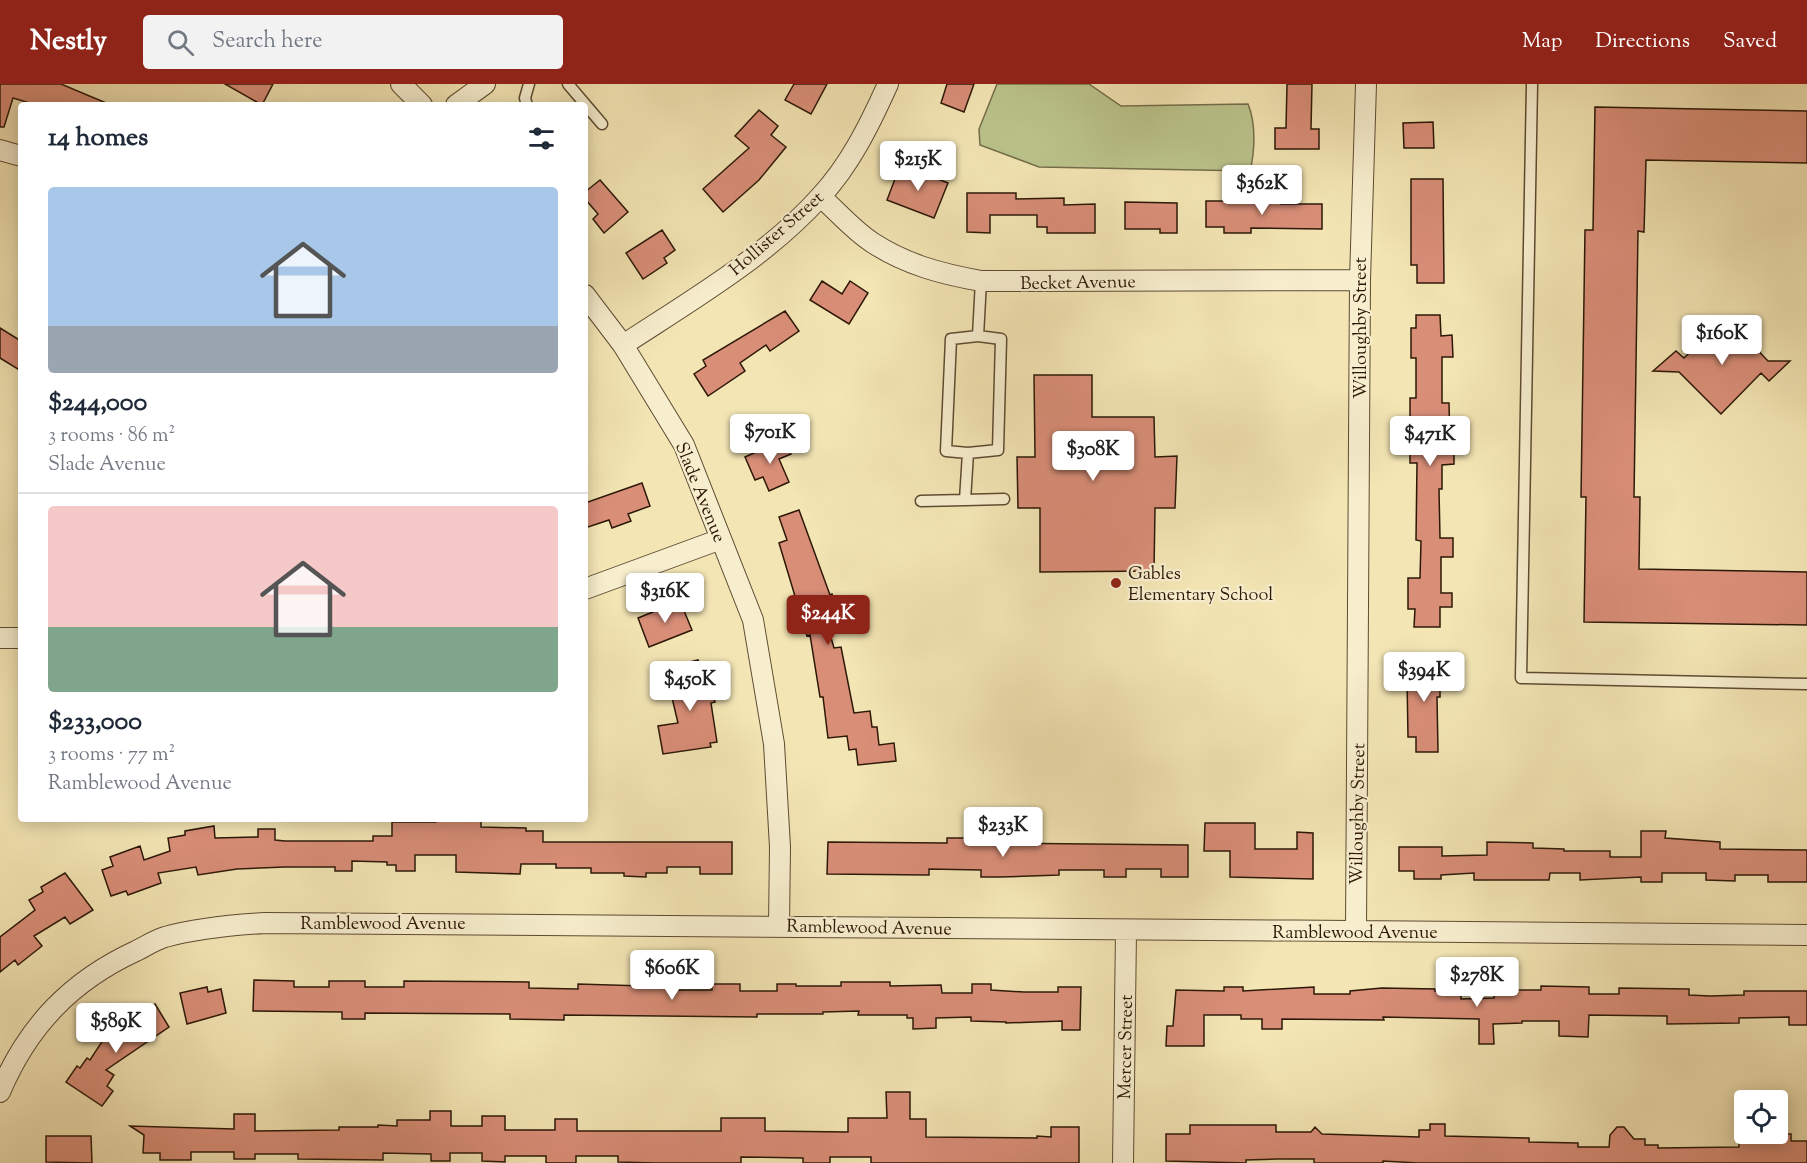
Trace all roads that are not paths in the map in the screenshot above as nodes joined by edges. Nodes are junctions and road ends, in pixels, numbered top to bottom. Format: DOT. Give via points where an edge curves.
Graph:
graph roads {
  1 [pos="401,84"];
  2 [pos="485,84"];
  3 [pos="529,84"];
  4 [pos="568,84"];
  5 [pos="888,84"];
  6 [pos="1366,84"];
  7 [pos="1532,84"];
  8 [pos="419,102"];
  9 [pos="460,102"];
  10 [pos="526,102"];
  11 [pos="583,102"];
  12 [pos="588,108"];
  13 [pos="602,124"];
  14 [pos="0,150"];
  15 [pos="18,155"];
  16 [pos="821,197"];
  17 [pos="1360,280"];
  18 [pos="981,281"];
  19 [pos="588,299"];
  20 [pos="978,336"];
  21 [pos="623,345"];
  22 [pos="968,453"];
  23 [pos="1004,499"];
  24 [pos="965,500"];
  25 [pos="921,501"];
  26 [pos="720,538"];
  27 [pos="588,588"];
  28 [pos="0,638"];
  29 [pos="18,638"];
  30 [pos="1807,684"];
  31 [pos="779,925"];
  32 [pos="1126,931"];
  33 [pos="1356,931"];
  34 [pos="1807,935"];
  35 [pos="0,1092"];
  36 [pos="1124,1163"];
  1 -- 8 [label="street"];
  2 -- 9 [label="street"];
  3 -- 10 [label="lane"];
  4 -- 11 [label="lane"];
  5 -- 16 [label="street, Hollister Street" via="867,132"];
  6 -- 17 [label="street, Willoughby Street"];
  7 -- 30 [label="lane" via="1521,678"];
  12 -- 13 [label="lane"];
  14 -- 15 [label="street"];
  16 -- 18 [label="street, Becket Avenue" via="871,242 907,262 941,274"];
  16 -- 21 [label="street, Hollister Street" via="723,279"];
  17 -- 18 [label="street, Becket Avenue"];
  17 -- 33 [label="street, Willoughby Street"];
  18 -- 20 [label="lane"];
  19 -- 21 [label="street, Slade Avenue"];
  20 -- 22 [label="lane" via="951,339 946,451"];
  20 -- 22 [label="lane" via="1001,339 998,450"];
  21 -- 26 [label="street, Slade Avenue" via="684,445"];
  22 -- 24 [label="lane"];
  23 -- 24 [label="lane"];
  24 -- 25 [label="lane"];
  26 -- 27 [label="street"];
  26 -- 31 [label="street, Slade Avenue" via="753,620 774,744 780,847"];
  28 -- 29 [label="street"];
  31 -- 32 [label="street, Ramblewood Avenue"];
  31 -- 35 [label="street, Ramblewood Avenue" via="219,926 164,938 75,986 39,1024 10,1068"];
  32 -- 33 [label="street, Ramblewood Avenue"];
  32 -- 36 [label="street, Mercer Street"];
  33 -- 34 [label="street, Ramblewood Avenue"];
}
